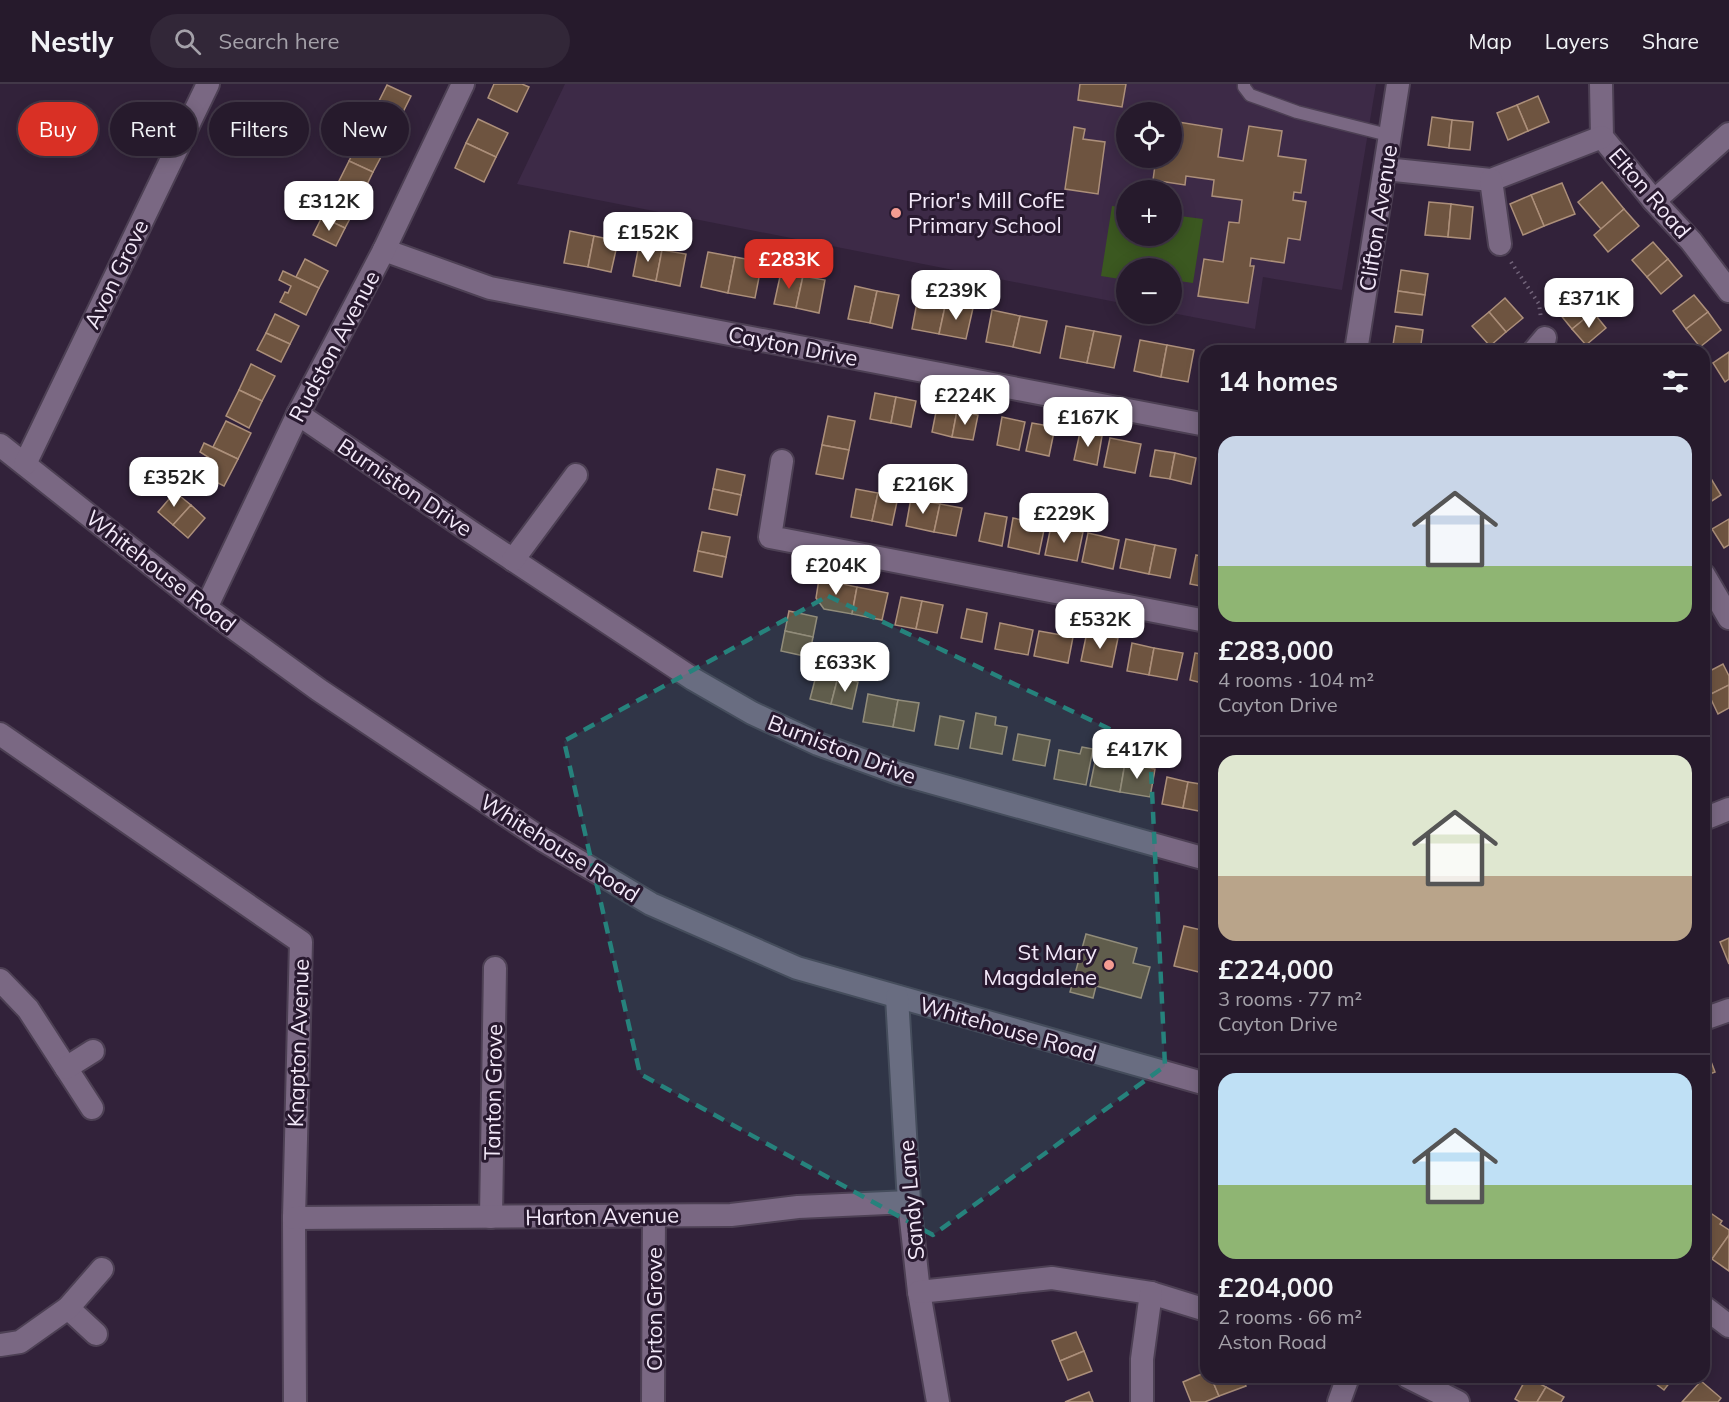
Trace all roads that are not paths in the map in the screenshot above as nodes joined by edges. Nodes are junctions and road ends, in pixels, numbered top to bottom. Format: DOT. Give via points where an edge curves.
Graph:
graph roads {
  1 [pos="208,84"];
  2 [pos="463,84"];
  3 [pos="1244,84"];
  4 [pos="1398,84"];
  5 [pos="1601,84"];
  6 [pos="1729,134"];
  7 [pos="1392,136"];
  8 [pos="1602,137"];
  9 [pos="1385,169"];
  10 [pos="1491,180"];
  11 [pos="1654,201"];
  12 [pos="1500,244"];
  13 [pos="384,250"];
  14 [pos="1729,291"];
  15 [pos="1357,345"];
  16 [pos="298,414"];
  17 [pos="1200,424"];
  18 [pos="0,445"];
  19 [pos="782,461"];
  20 [pos="25,464"];
  21 [pos="576,475"];
  22 [pos="513,560"];
  23 [pos="1710,585"];
  24 [pos="206,608"];
  25 [pos="1729,618"];
  26 [pos="1200,620"];
  27 [pos="0,734"];
  28 [pos="1729,809"];
  29 [pos="1710,817"];
  30 [pos="1200,857"];
  31 [pos="495,968"];
  32 [pos="0,980"];
  33 [pos="897,997"];
  34 [pos="1729,1010"];
  35 [pos="1710,1016"];
  36 [pos="93,1050"];
  37 [pos="66,1068"];
  38 [pos="1200,1082"];
  39 [pos="92,1108"];
  40 [pos="909,1202"];
  41 [pos="654,1216"];
  42 [pos="491,1217"];
  43 [pos="294,1218"];
  44 [pos="102,1269"];
  45 [pos="919,1292"];
  46 [pos="1151,1293"];
  47 [pos="68,1308"];
  48 [pos="1200,1308"];
  49 [pos="1710,1312"];
  50 [pos="1729,1326"];
  51 [pos="96,1334"];
  52 [pos="0,1345"];
  53 [pos="1346,1383"];
  54 [pos="1420,1383"];
  55 [pos="295,1402"];
  56 [pos="653,1402"];
  57 [pos="938,1402"];
  58 [pos="1142,1402"];
  59 [pos="1339,1402"];
  60 [pos="1458,1402"];
  1 -- 20 [label="street, Avon Grove"];
  2 -- 13 [label="street, Rudston Avenue"];
  3 -- 7 [label="lane" via="1250,95 1297,112"];
  4 -- 7 [label="street, Clifton Avenue"];
  5 -- 8 [label="street, Elton Road"];
  6 -- 11 [label="street"];
  7 -- 9 [label="street, Clifton Avenue"];
  8 -- 10 [label="street"];
  8 -- 11 [label="street, Elton Road"];
  9 -- 10 [label="street"];
  9 -- 15 [label="street, Clifton Avenue"];
  10 -- 12 [label="street"];
  11 -- 14 [label="street, Elton Road"];
  13 -- 16 [label="street, Rudston Avenue"];
  13 -- 17 [label="street, Cayton Drive" via="490,288"];
  16 -- 22 [label="street, Burniston Drive"];
  16 -- 24 [label="street, Rudston Avenue"];
  18 -- 20 [label="street, Whitehouse Road"];
  19 -- 26 [label="street" via="770,537"];
  20 -- 24 [label="street, Whitehouse Road"];
  21 -- 22 [label="street"];
  22 -- 30 [label="street, Burniston Drive" via="693,679 818,744 898,774"];
  23 -- 25 [label="street"];
  24 -- 33 [label="street, Whitehouse Road" via="319,690 543,840 651,904 796,968"];
  27 -- 43 [label="street, Knapton Avenue" via="301,942"];
  28 -- 29 [label="street"];
  31 -- 42 [label="street, Tanton Grove"];
  32 -- 37 [label="street" via="28,1009"];
  33 -- 38 [label="street, Whitehouse Road"];
  33 -- 40 [label="street, Sandy Lane"];
  34 -- 35 [label="street"];
  36 -- 37 [label="street"];
  37 -- 39 [label="street"];
  40 -- 41 [label="street, Harton Avenue" via="798,1207 731,1215"];
  40 -- 45 [label="street, Sandy Lane"];
  41 -- 42 [label="street, Harton Avenue"];
  41 -- 56 [label="street, Orton Grove"];
  42 -- 43 [label="street, Harton Avenue"];
  43 -- 55 [label="street, Knapton Avenue"];
  44 -- 47 [label="street"];
  45 -- 46 [label="street" via="1052,1278"];
  45 -- 57 [label="street, Sandy Lane"];
  46 -- 48 [label="street"];
  46 -- 58 [label="street" via="1142,1359"];
  47 -- 51 [label="street"];
  47 -- 52 [label="street" via="20,1342"];
  49 -- 50 [label="street"];
  53 -- 59 [label="street"];
  54 -- 60 [label="street"];
}
